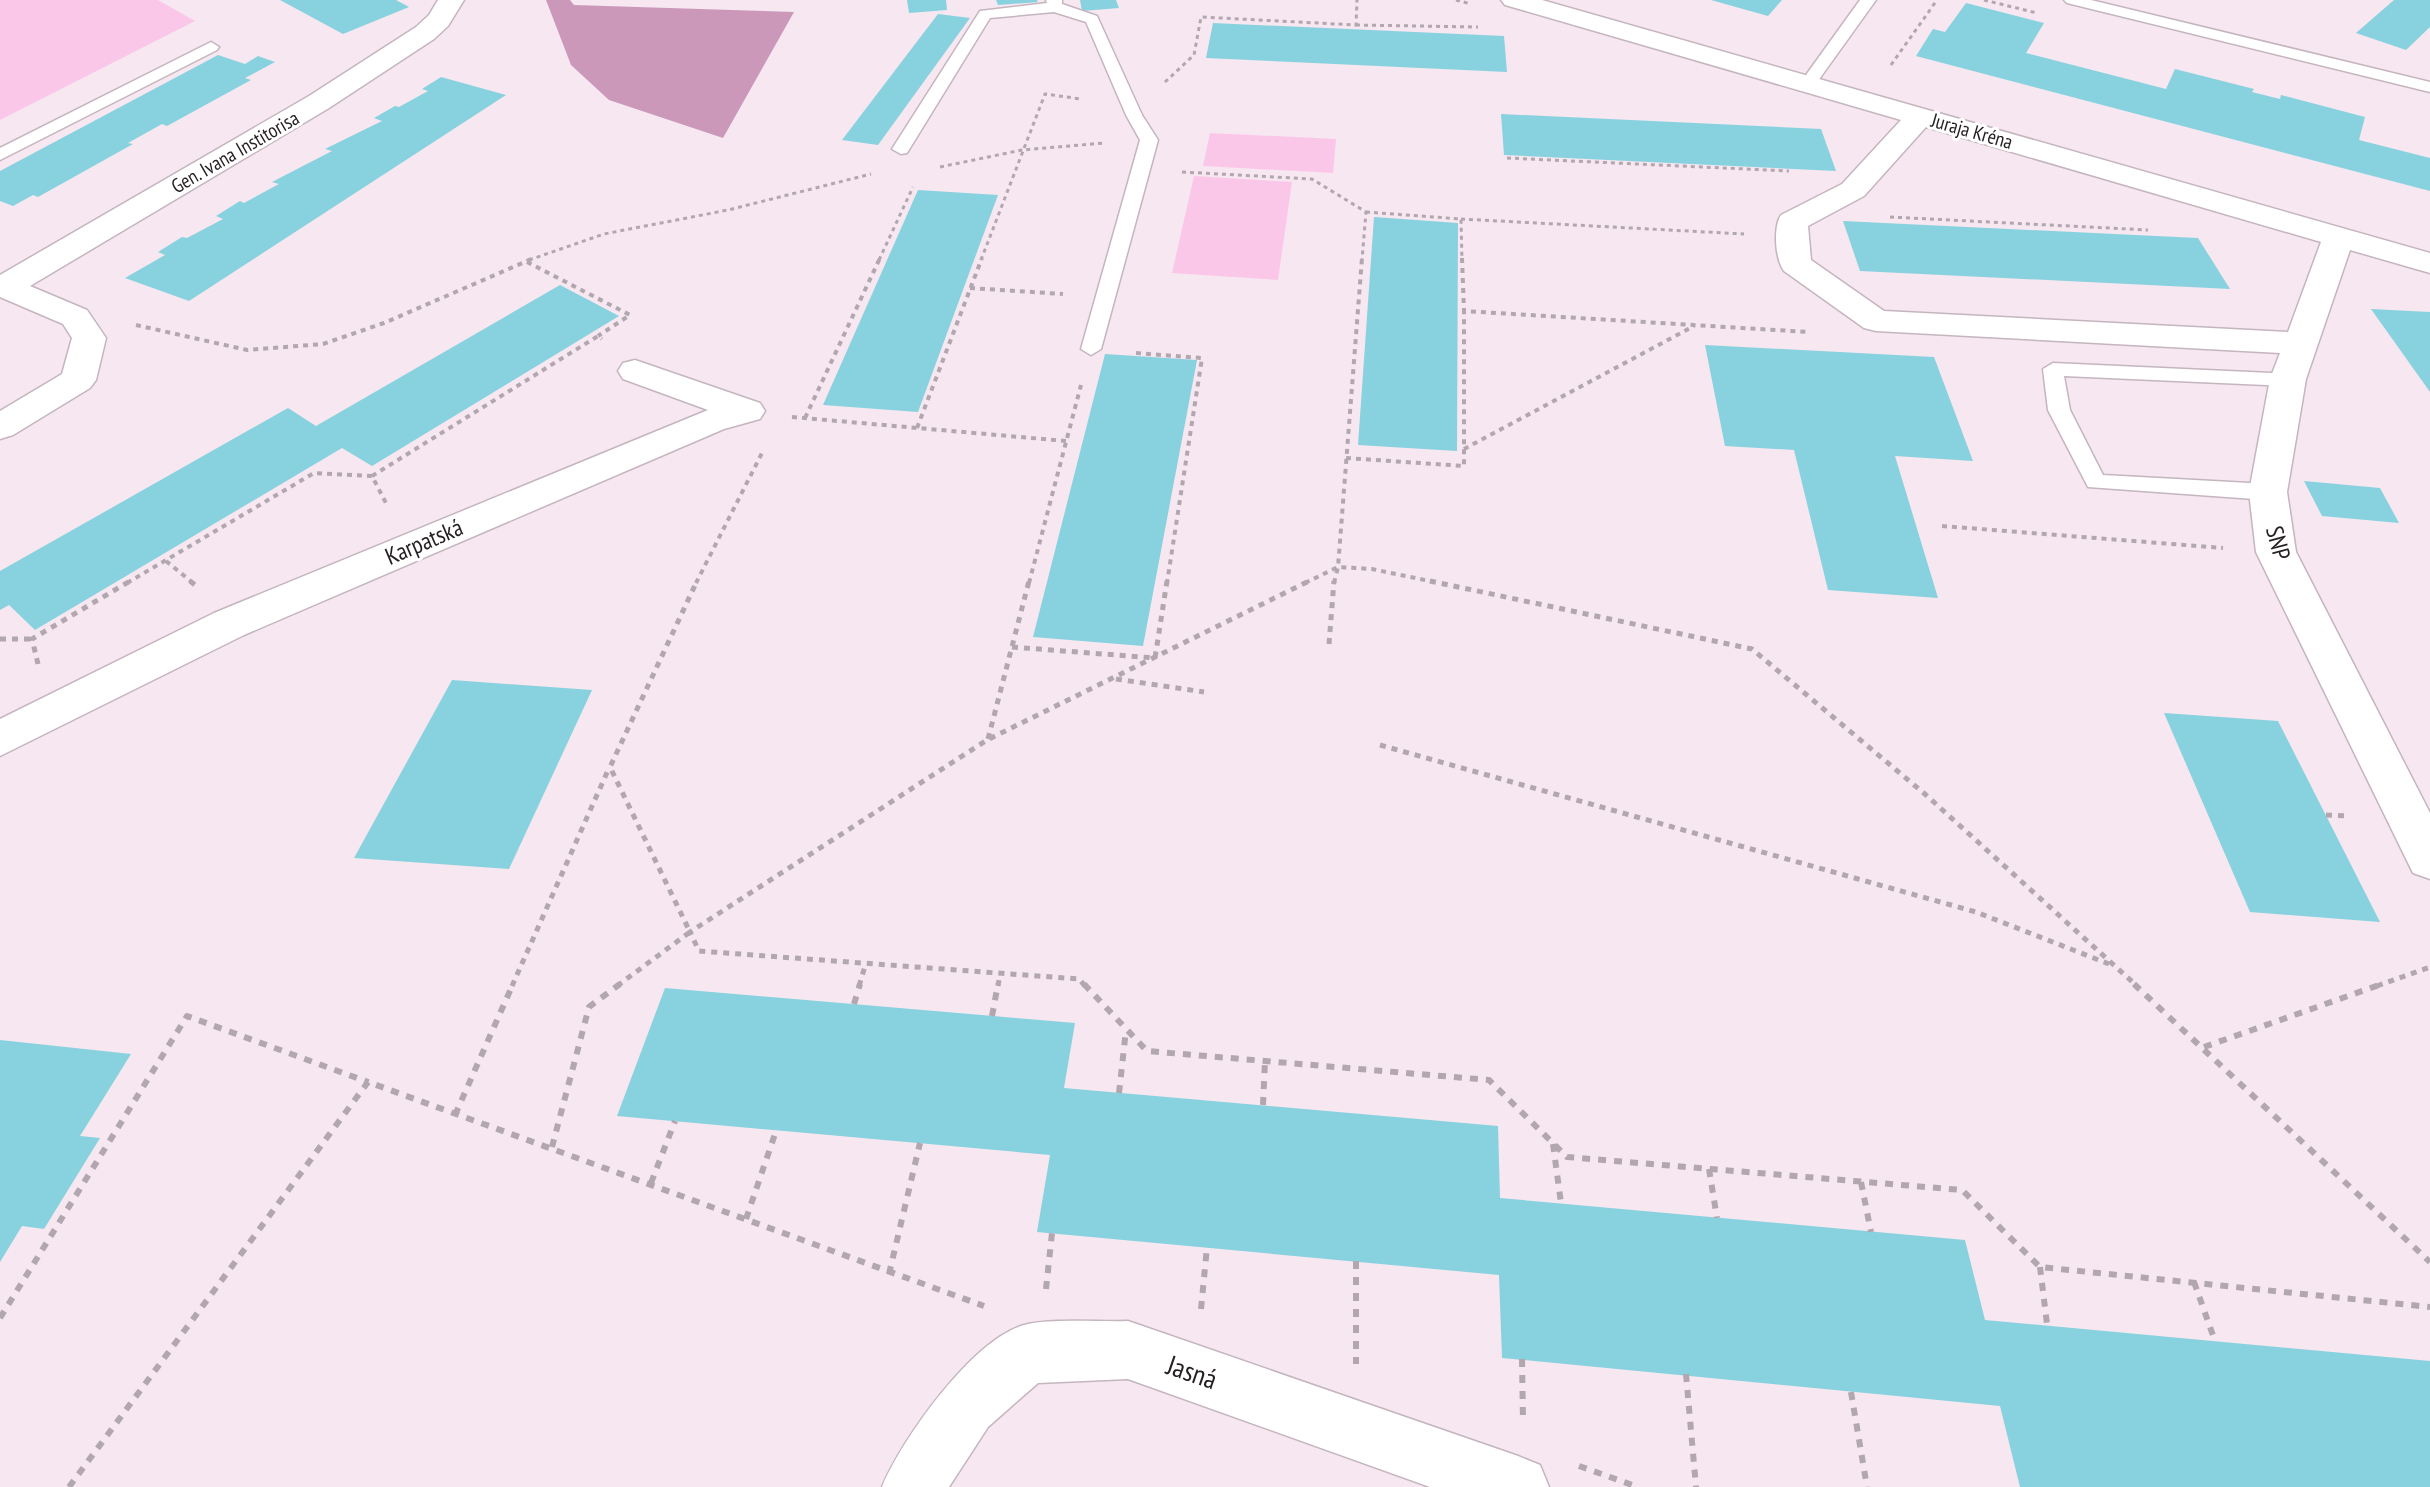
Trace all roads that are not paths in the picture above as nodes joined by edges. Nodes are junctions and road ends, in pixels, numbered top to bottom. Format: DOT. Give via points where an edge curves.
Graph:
graph roads {
  1 [pos="451,0"];
  2 [pos="1514,0"];
  3 [pos="1868,0"];
  4 [pos="2072,0"];
  5 [pos="1055,3"];
  6 [pos="211,47"];
  7 [pos="1809,82"];
  8 [pos="2430,87"];
  9 [pos="1921,115"];
  10 [pos="901,149"];
  11 [pos="0,155"];
  12 [pos="2339,237"];
  13 [pos="2430,263"];
  14 [pos="2,286"];
  15 [pos="1091,349"];
  16 [pos="2294,361"];
  17 [pos="635,371"];
  18 [pos="0,427"];
  19 [pos="2268,492"];
  20 [pos="0,739"];
  21 [pos="2425,841"];
  22 [pos="1536,1460"];
  23 [pos="913,1487"];
  1 -- 14 [label="street, Gen. Ivana Institorisa" via="425,33 319,102"];
  2 -- 7 [label="street, Juraja Kréna"];
  3 -- 7 [label="lane"];
  4 -- 8 [label="lane"];
  5 -- 10 [label="lane" via="978,11"];
  5 -- 15 [label="lane" via="1092,19 1149,140"];
  6 -- 11 [label="lane"];
  7 -- 9 [label="street, Juraja Kréna"];
  9 -- 12 [label="street, Juraja Kréna"];
  9 -- 16 [label="street" via="1853,190 1811,217 1795,264 1876,321"];
  12 -- 13 [label="street, Juraja Kréna"];
  12 -- 16 [label="street, SNP"];
  14 -- 18 [label="street" via="75,317 89,338 78,380"];
  16 -- 19 [label="street, SNP"];
  16 -- 19 [label="lane" via="2053,369 2059,410 2096,482"];
  17 -- 20 [label="street, Karpatská" via="765,414 711,421 229,624"];
  19 -- 21 [label="street, SNP" via="2276,552"];
  22 -- 23 [label="street, Jasná" via="1128,1350 1026,1354 967,1406"];
}
